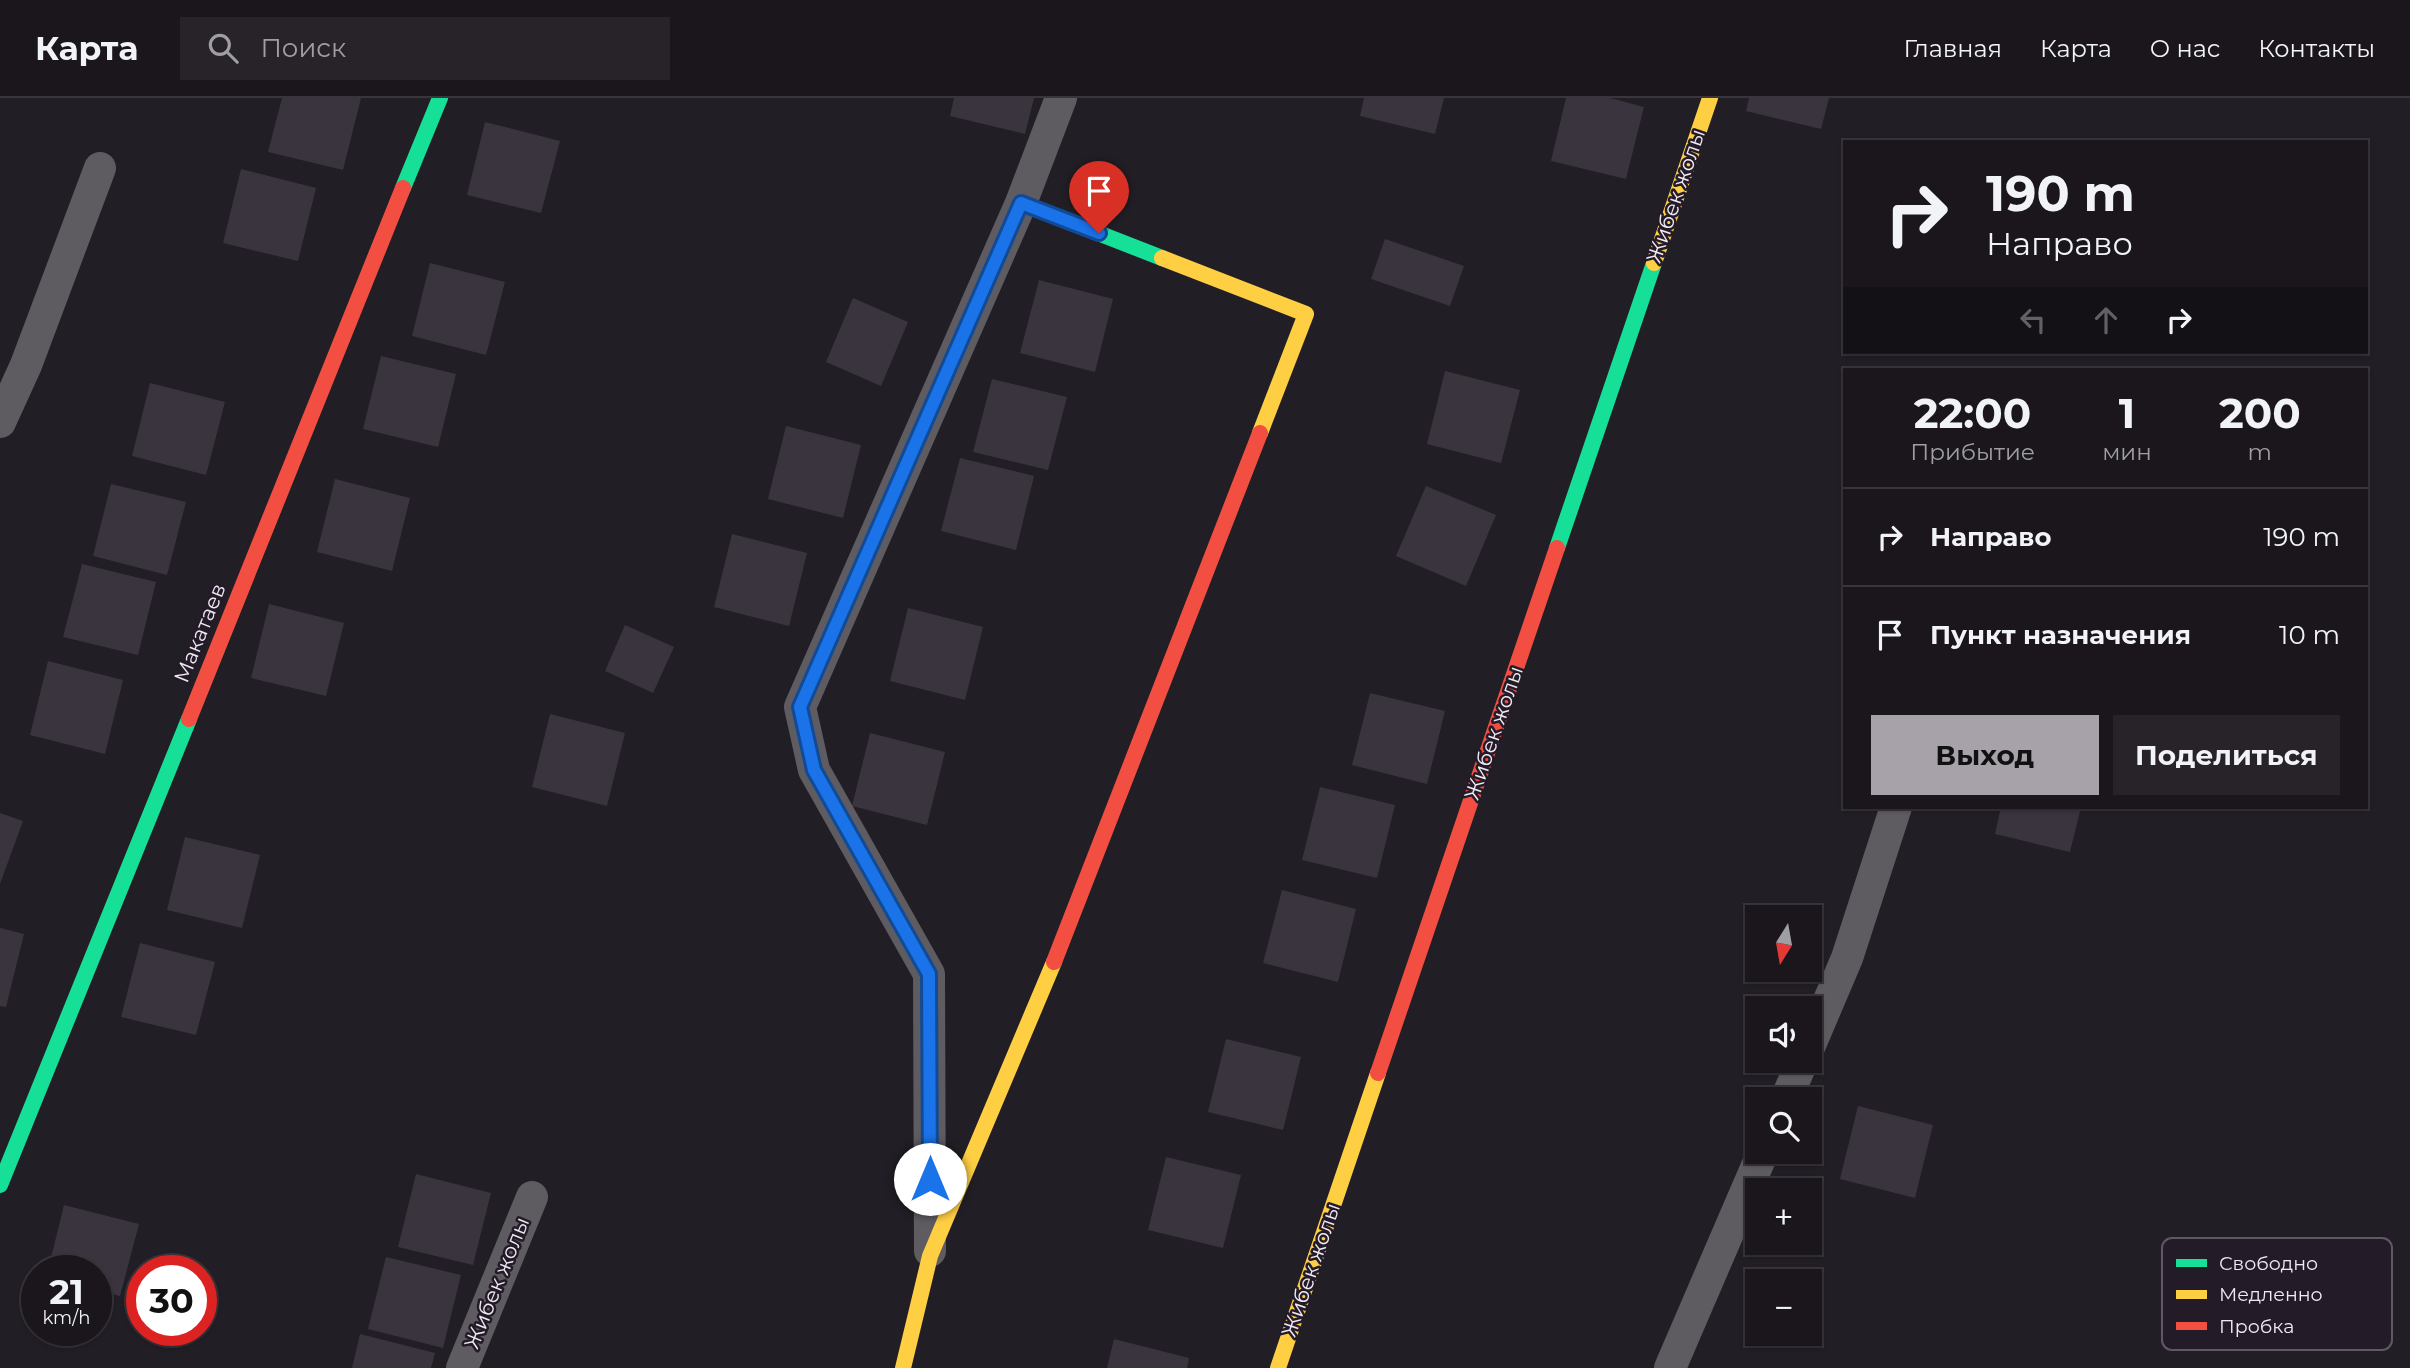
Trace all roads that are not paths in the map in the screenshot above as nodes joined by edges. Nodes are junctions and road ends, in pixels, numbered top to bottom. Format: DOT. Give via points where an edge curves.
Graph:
graph roads {
  1 [pos="440,98"];
  2 [pos="1061,98"];
  3 [pos="1710,98"];
  4 [pos="100,168"];
  5 [pos="1021,203"];
  6 [pos="0,422"];
  7 [pos="1895,809"];
  8 [pos="1822,1017"];
  9 [pos="1758,1164"];
  10 [pos="0,1185"];
  11 [pos="533,1197"];
  12 [pos="930,1256"];
  13 [pos="462,1368"];
  14 [pos="903,1368"];
  15 [pos="1278,1368"];
  16 [pos="1670,1368"];
  1 -- 10 [label="street, Макатаев"];
  2 -- 5 [label="street"];
  3 -- 15 [label="street, Жибек жолы"];
  4 -- 6 [label="street"];
  5 -- 12 [label="street" via="800,707 814,770 929,974"];
  5 -- 12 [label="street" via="1306,314 1086,886"];
  7 -- 8 [label="street" via="1847,958"];
  9 -- 16 [label="street"];
  11 -- 13 [label="street, Жибек жолы"];
  12 -- 14 [label="street"];
}
